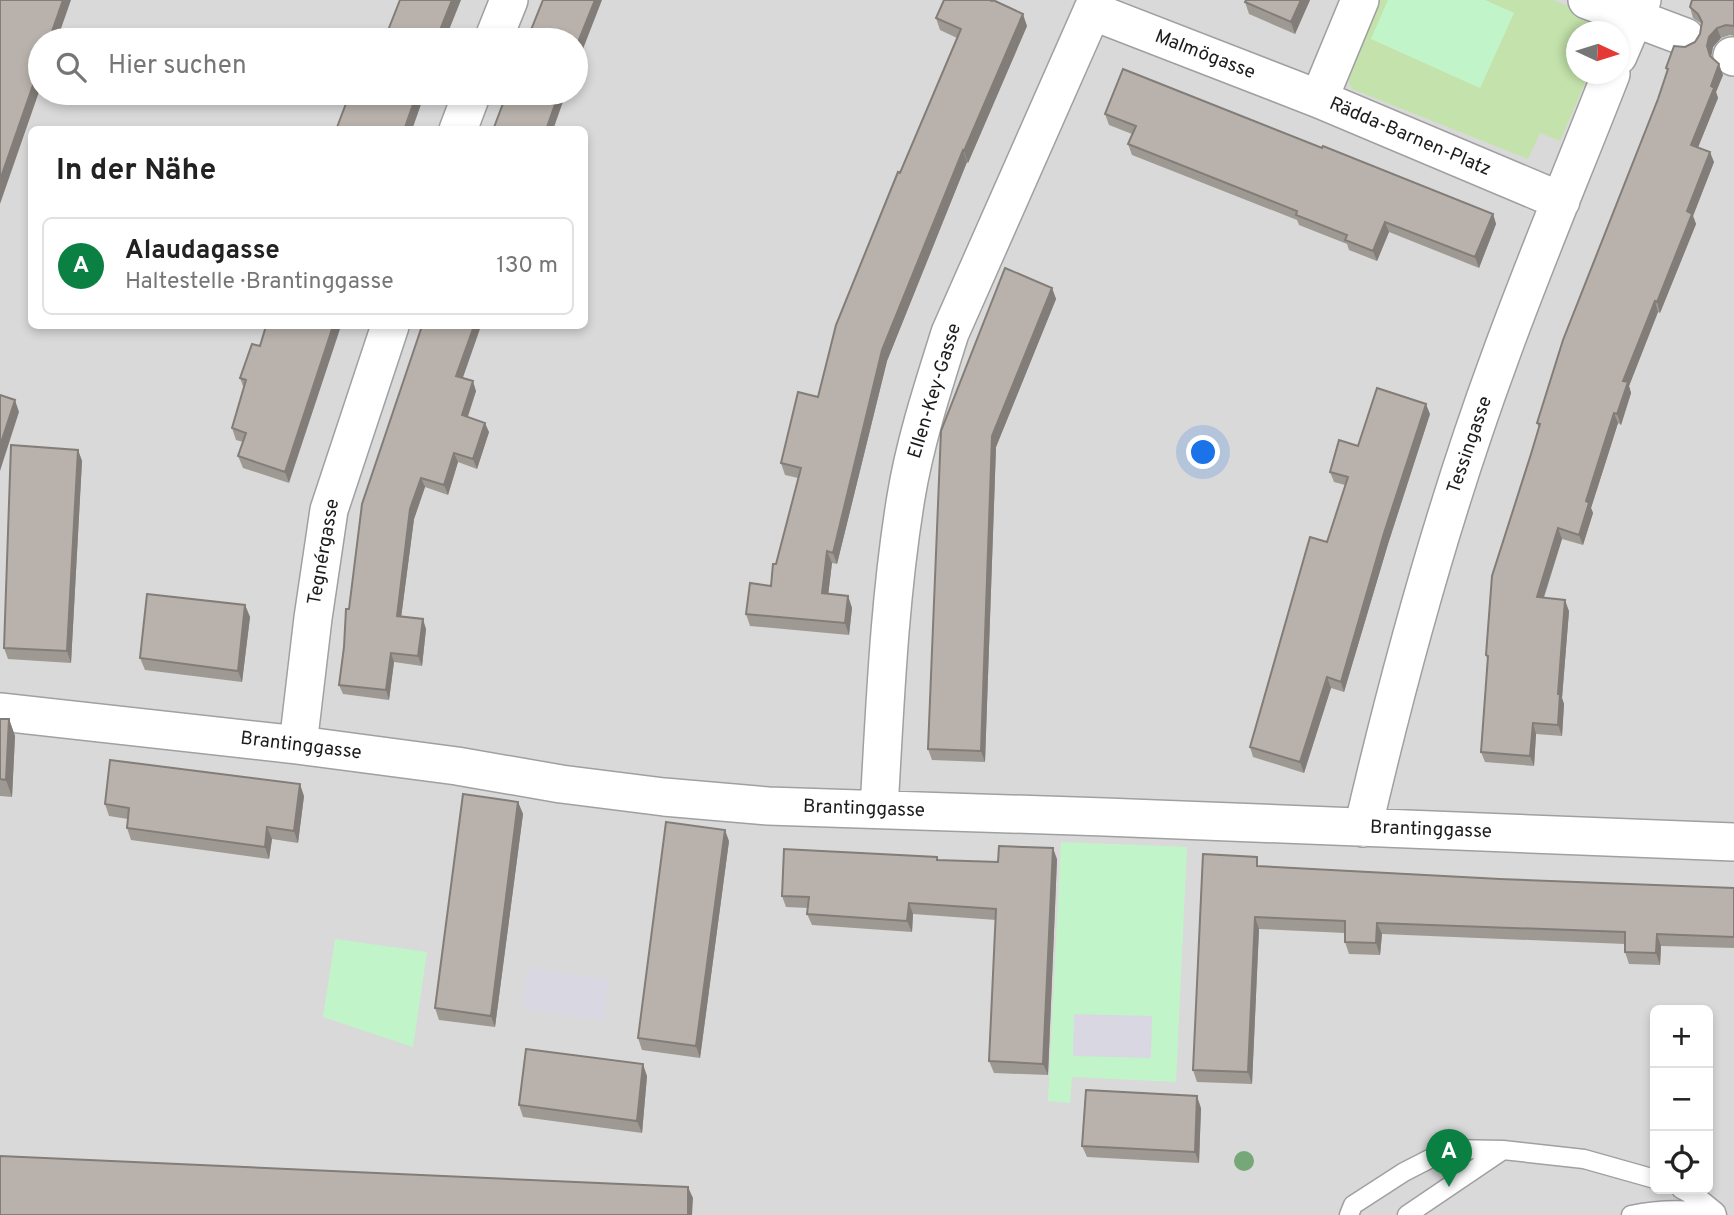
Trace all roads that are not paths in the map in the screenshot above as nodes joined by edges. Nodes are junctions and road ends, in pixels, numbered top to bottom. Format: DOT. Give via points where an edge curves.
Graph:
graph roads {
  1 [pos="509,0"];
  2 [pos="1360,0"];
  3 [pos="1587,0"];
  4 [pos="1094,5"];
  5 [pos="1638,9"];
  6 [pos="498,28"];
  7 [pos="1629,31"];
  8 [pos="1685,37"];
  9 [pos="1607,84"];
  10 [pos="1319,99"];
  11 [pos="467,105"];
  12 [pos="460,126"];
  13 [pos="1561,201"];
  14 [pos="389,329"];
  15 [pos="0,712"];
  16 [pos="298,746"];
  17 [pos="879,809"];
  18 [pos="1363,828"];
  19 [pos="1734,842"];
  20 [pos="1503,1150"];
  21 [pos="1650,1178"];
  22 [pos="1690,1194"];
  23 [pos="1349,1215"];
  24 [pos="1407,1215"];
  25 [pos="1631,1215"];
  26 [pos="1718,1215"];
  1 -- 6 [label="street"];
  2 -- 10 [label="street, Rädda-Barnen-Platz"];
  3 -- 5 [label="street"];
  4 -- 10 [label="street, Malmögasse"];
  4 -- 17 [label="street, Ellen-Key-Gasse" via="950,333 934,383 904,506"];
  5 -- 7 [label="street"];
  5 -- 8 [label="street"];
  9 -- 13 [label="street, Tessingasse"];
  10 -- 13 [label="street, Rädda-Barnen-Platz"];
  11 -- 12 [label="street"];
  13 -- 18 [label="street, Tessingasse" via="1499,360 1446,518"];
  14 -- 16 [label="street, Tegnérgasse" via="329,510"];
  15 -- 16 [label="street, Brantinggasse"];
  16 -- 17 [label="street, Brantinggasse" via="664,797"];
  17 -- 18 [label="street, Brantinggasse"];
  18 -- 19 [label="street, Brantinggasse"];
  20 -- 21 [label="lane" via="1584,1159"];
  20 -- 23 [label="lane" via="1449,1149 1353,1205"];
  20 -- 24 [label="lane"];
  22 -- 26 [label="lane"];
  25 -- 26 [label="lane" via="1676,1209"];
}
